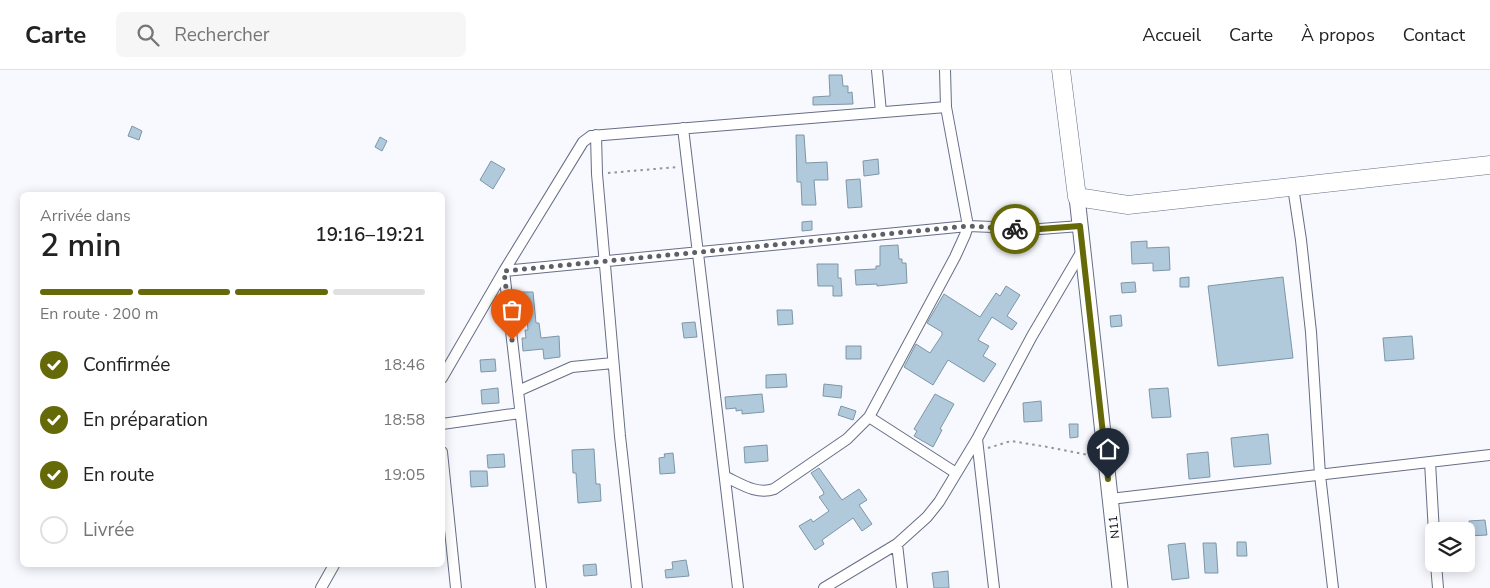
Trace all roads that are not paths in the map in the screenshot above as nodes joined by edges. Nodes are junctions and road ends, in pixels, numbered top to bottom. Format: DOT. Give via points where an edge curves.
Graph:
graph roads {
  1 [pos="877,70"];
  2 [pos="945,70"];
  3 [pos="1061,70"];
  4 [pos="946,107"];
  5 [pos="881,112"];
  6 [pos="683,128"];
  7 [pos="596,135"];
  8 [pos="1490,165"];
  9 [pos="1293,187"];
  10 [pos="1077,197"];
  11 [pos="968,226"];
  12 [pos="1080,226"];
  13 [pos="1083,250"];
  14 [pos="697,252"];
  15 [pos="604,261"];
  16 [pos="504,271"];
  17 [pos="613,363"];
  18 [pos="445,373"];
  19 [pos="518,391"];
  20 [pos="520,412"];
  21 [pos="869,417"];
  22 [pos="445,424"];
  23 [pos="977,439"];
  24 [pos="1490,455"];
  25 [pos="1430,462"];
  26 [pos="956,473"];
  27 [pos="1320,475"];
  28 [pos="726,477"];
  29 [pos="445,481"];
  30 [pos="1110,498"];
  31 [pos="1433,522"];
  32 [pos="896,544"];
  33 [pos="333,567"];
  34 [pos="1437,572"];
  35 [pos="321,588"];
  36 [pos="456,588"];
  37 [pos="541,588"];
  38 [pos="637,588"];
  39 [pos="738,588"];
  40 [pos="824,588"];
  41 [pos="902,588"];
  42 [pos="994,588"];
  43 [pos="1120,588"];
  44 [pos="1333,588"];
  45 [pos="1438,588"];
  1 -- 5 [label="street"];
  2 -- 4 [label="street"];
  3 -- 10 [label="highway"];
  4 -- 5 [label="street"];
  4 -- 11 [label="street"];
  5 -- 6 [label="street"];
  6 -- 7 [label="street"];
  6 -- 14 [label="street"];
  7 -- 15 [label="street"];
  7 -- 16 [label="street" via="583,142"];
  8 -- 9 [label="highway"];
  9 -- 10 [label="highway" via="1128,205"];
  9 -- 27 [label="street" via="1311,332"];
  10 -- 12 [label="main road, N11"];
  11 -- 12 [label="street" via="1040,229"];
  11 -- 14 [label="street"];
  11 -- 21 [label="street" via="955,257"];
  12 -- 13 [label="main road, N11"];
  13 -- 23 [label="street"];
  13 -- 30 [label="main road, N11"];
  14 -- 15 [label="street"];
  14 -- 28 [label="street"];
  15 -- 16 [label="street"];
  15 -- 17 [label="street"];
  16 -- 18 [label="street"];
  16 -- 19 [label="street"];
  17 -- 19 [label="street" via="572,368"];
  17 -- 38 [label="street"];
  19 -- 20 [label="street"];
  20 -- 22 [label="street"];
  20 -- 37 [label="street"];
  21 -- 26 [label="street"];
  21 -- 28 [label="street" via="847,439 774,489 758,491"];
  23 -- 26 [label="street"];
  23 -- 42 [label="street"];
  24 -- 25 [label="street"];
  25 -- 27 [label="street"];
  25 -- 31 [label="street"];
  26 -- 32 [label="street" via="927,517"];
  27 -- 30 [label="street"];
  27 -- 44 [label="street"];
  28 -- 39 [label="street"];
  29 -- 36 [label="street"];
  30 -- 43 [label="main road, N11"];
  32 -- 40 [label="street"];
  32 -- 41 [label="street"];
  33 -- 35 [label="street"];
  34 -- 45 [label="street"];
}
